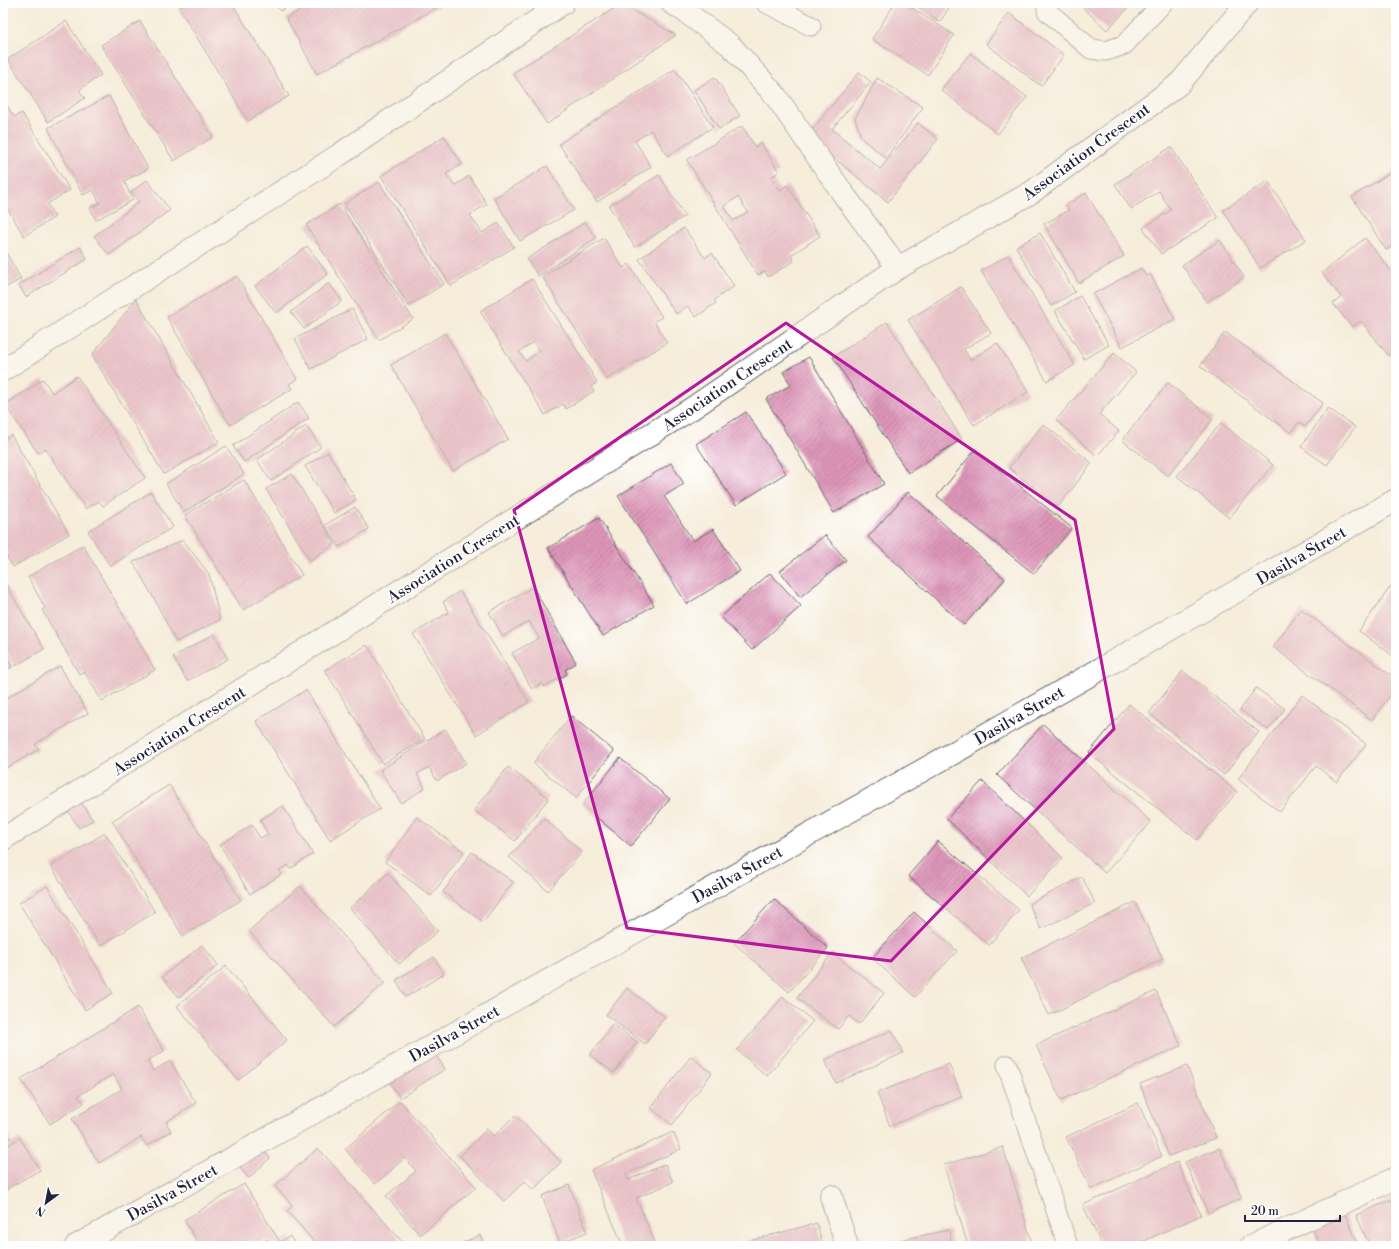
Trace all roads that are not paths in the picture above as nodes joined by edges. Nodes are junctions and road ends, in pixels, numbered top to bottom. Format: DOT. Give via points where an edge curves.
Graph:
graph roads {
  1 [pos="563,3"];
  2 [pos="672,3"];
  3 [pos="766,3"];
  4 [pos="1047,3"];
  5 [pos="1163,3"];
  6 [pos="1247,3"];
  7 [pos="811,26"];
  8 [pos="898,268"];
  9 [pos="3,370"];
  10 [pos="1396,500"];
  11 [pos="3,840"];
  12 [pos="1007,1065"];
  13 [pos="1396,1178"];
  14 [pos="831,1196"];
  15 [pos="76,1246"];
  16 [pos="847,1246"];
  17 [pos="1068,1246"];
  18 [pos="1251,1246"];
  1 -- 9 [label="street" via="339,155"];
  2 -- 8 [label="street" via="730,45 775,95"];
  3 -- 7 [label="lane"];
  4 -- 5 [label="lane" via="1047,12 1091,49 1106,51 1124,45"];
  6 -- 8 [label="street, Association Crescent" via="1179,84 1032,192"];
  8 -- 11 [label="street, Association Crescent" via="691,409"];
  10 -- 15 [label="street, Dasilva Street" via="964,747"];
  12 -- 17 [label="lane"];
  13 -- 18 [label="street"];
  14 -- 16 [label="street"];
}
